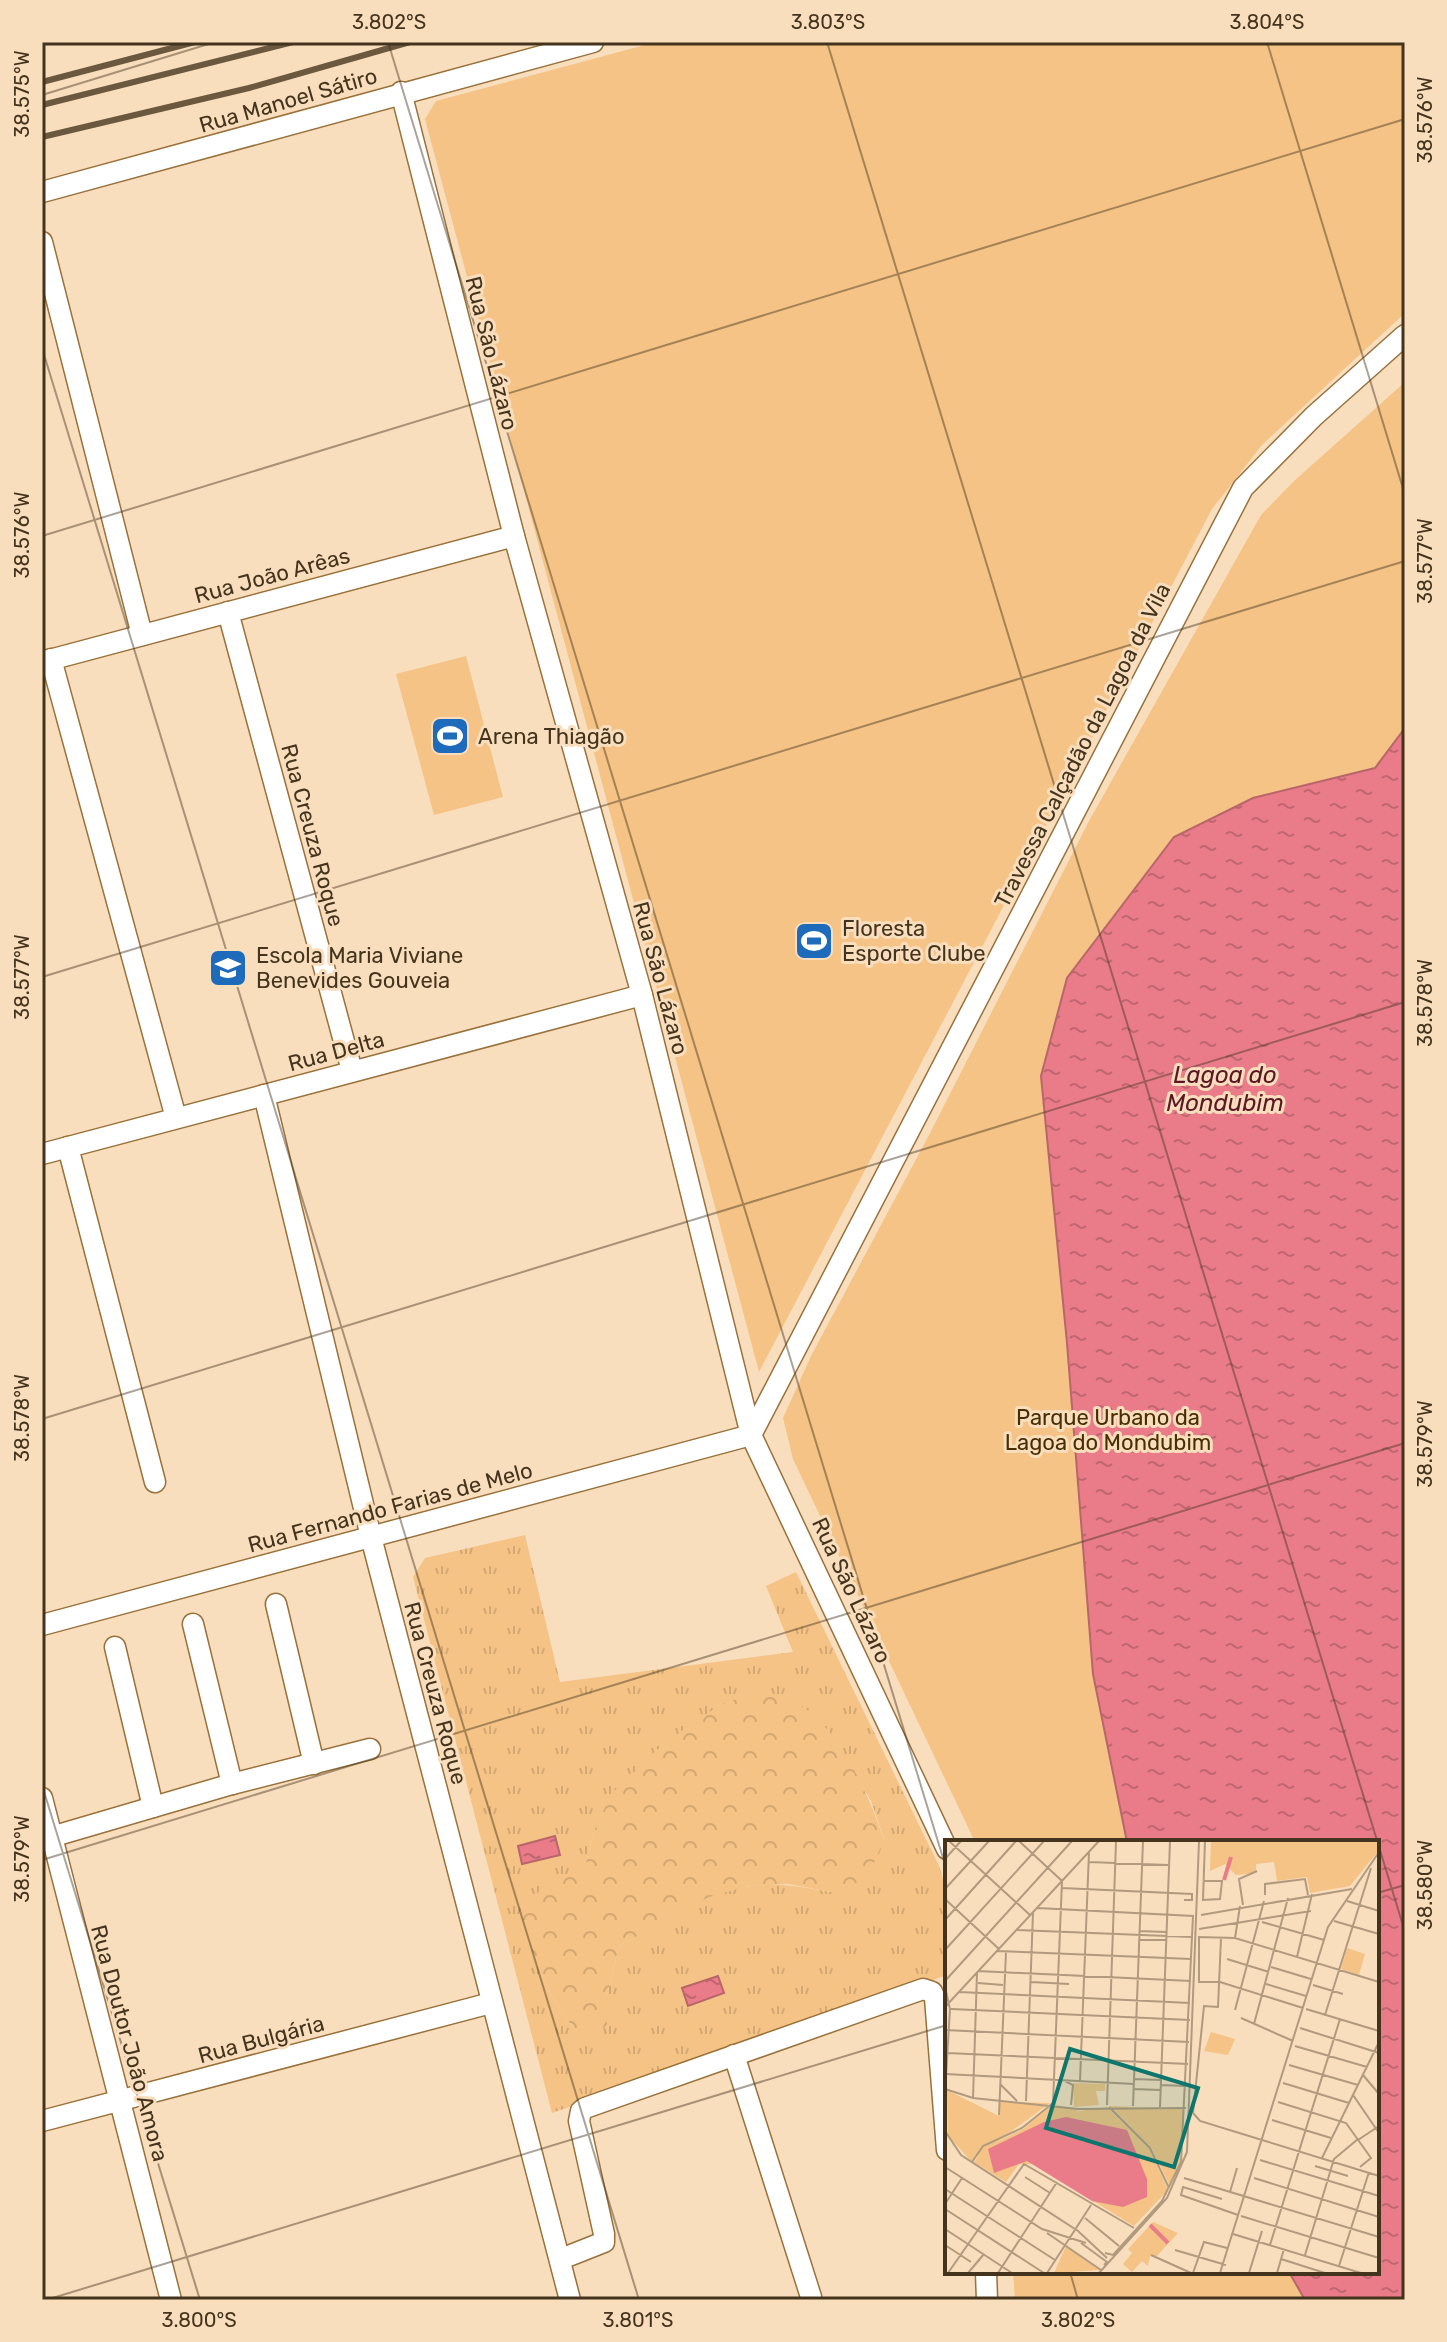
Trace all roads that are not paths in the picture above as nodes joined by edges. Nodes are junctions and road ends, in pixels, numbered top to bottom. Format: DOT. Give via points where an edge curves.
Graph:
graph roads {
  1 [pos="593,42"];
  2 [pos="401,92"];
  3 [pos="42,192"];
  4 [pos="42,242"];
  5 [pos="1405,335"];
  6 [pos="514,536"];
  7 [pos="228,612"];
  8 [pos="142,635"];
  9 [pos="47,660"];
  10 [pos="642,995"];
  11 [pos="352,1071"];
  12 [pos="264,1095"];
  13 [pos="176,1118"];
  14 [pos="68,1147"];
  15 [pos="42,1154"];
  16 [pos="751,1435"];
  17 [pos="155,1482"];
  18 [pos="371,1537"];
  19 [pos="276,1604"];
  20 [pos="193,1624"];
  21 [pos="42,1625"];
  22 [pos="115,1647"];
  23 [pos="370,1749"];
  24 [pos="314,1764"];
  25 [pos="232,1784"];
  26 [pos="42,1798"];
  27 [pos="153,1807"];
  28 [pos="51,1837"];
  29 [pos="945,1845"];
  30 [pos="491,2003"];
  31 [pos="734,2055"];
  32 [pos="120,2100"];
  33 [pos="42,2121"];
  34 [pos="945,2125"];
  35 [pos="561,2259"];
  36 [pos="986,2274"];
  37 [pos="811,2297"];
  38 [pos="171,2300"];
  39 [pos="570,2300"];
  40 [pos="987,2300"];
  1 -- 2 [label="street, Rua Manoel Sátiro"];
  2 -- 3 [label="street, Rua Manoel Sátiro"];
  2 -- 6 [label="street, Rua São Lázaro"];
  4 -- 8 [label="street"];
  5 -- 16 [label="street, Travessa Calçadão da Lagoa da Vila" via="1243,488"];
  6 -- 7 [label="street, Rua João Arêas"];
  6 -- 10 [label="street, Rua São Lázaro"];
  7 -- 8 [label="street, Rua João Arêas"];
  7 -- 11 [label="street, Rua Creuza Roque"];
  8 -- 9 [label="street, Rua João Arêas"];
  9 -- 13 [label="street"];
  10 -- 11 [label="street, Rua Delta"];
  10 -- 16 [label="street, Rua São Lázaro"];
  11 -- 12 [label="street, Rua Delta"];
  12 -- 13 [label="street, Rua Delta"];
  12 -- 18 [label="street, Rua Creuza Roque"];
  13 -- 14 [label="street, Rua Delta"];
  14 -- 15 [label="street, Rua Delta"];
  14 -- 17 [label="street"];
  16 -- 18 [label="street, Rua Fernando Farias de Melo"];
  16 -- 29 [label="street, Rua São Lázaro"];
  18 -- 21 [label="street, Rua Fernando Farias de Melo"];
  18 -- 30 [label="street, Rua Creuza Roque"];
  19 -- 24 [label="street"];
  20 -- 25 [label="street"];
  22 -- 27 [label="street"];
  23 -- 24 [label="street"];
  24 -- 25 [label="street"];
  25 -- 27 [label="street"];
  26 -- 28 [label="street, Rua Doutor João Amora"];
  27 -- 28 [label="street"];
  28 -- 32 [label="street, Rua Doutor João Amora"];
  30 -- 32 [label="street, Rua Bulgária"];
  30 -- 35 [label="street, Rua Creuza Roque"];
  31 -- 34 [label="street" via="928,1990 935,1998"];
  31 -- 35 [label="street" via="581,2111 604,2242"];
  31 -- 37 [label="street"];
  32 -- 33 [label="street, Rua Bulgária"];
  32 -- 38 [label="street, Rua Doutor João Amora"];
  35 -- 39 [label="street, Rua Creuza Roque"];
  36 -- 40 [label="street"];
}
